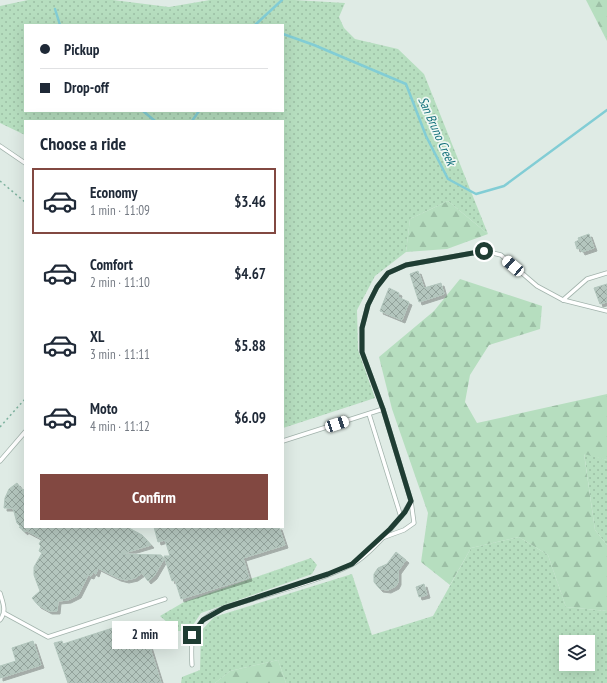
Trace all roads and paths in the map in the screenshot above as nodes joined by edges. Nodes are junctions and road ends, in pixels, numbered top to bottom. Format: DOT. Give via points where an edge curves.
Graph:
graph roads {
  1 [pos="0,146"];
  2 [pos="24,162"];
  3 [pos="0,181"];
  4 [pos="24,201"];
  5 [pos="607,273"];
  6 [pos="563,300"];
  7 [pos="607,311"];
  8 [pos="24,400"];
  9 [pos="383,409"];
  10 [pos="369,414"];
  11 [pos="0,427"];
  12 [pos="24,433"];
  13 [pos="284,441"];
  14 [pos="0,461"];
  15 [pos="411,501"];
  16 [pos="401,517"];
  17 [pos="381,538"];
  18 [pos="0,593"];
  19 [pos="165,599"];
  20 [pos="4,614"];
  21 [pos="0,620"];
  22 [pos="192,665"];
  1 -- 2 [label="lane"];
  3 -- 4 [label="path"];
  5 -- 6 [label="lane" via="587,279"];
  6 -- 7 [label="lane"];
  6 -- 9 [label="lane" via="537,286 501,256 484,251 406,265 388,273 368,305 362,328 362,352"];
  8 -- 11 [label="path"];
  9 -- 10 [label="lane"];
  9 -- 15 [label="lane"];
  10 -- 13 [label="lane"];
  10 -- 16 [label="lane"];
  12 -- 14 [label="lane"];
  15 -- 16 [label="lane"];
  15 -- 17 [label="lane" via="414,523 404,530"];
  16 -- 17 [label="lane"];
  17 -- 22 [label="lane" via="352,564 224,608 203,620 192,635"];
  18 -- 20 [label="lane"];
  19 -- 20 [label="lane" via="48,637"];
  20 -- 21 [label="lane"];
}
